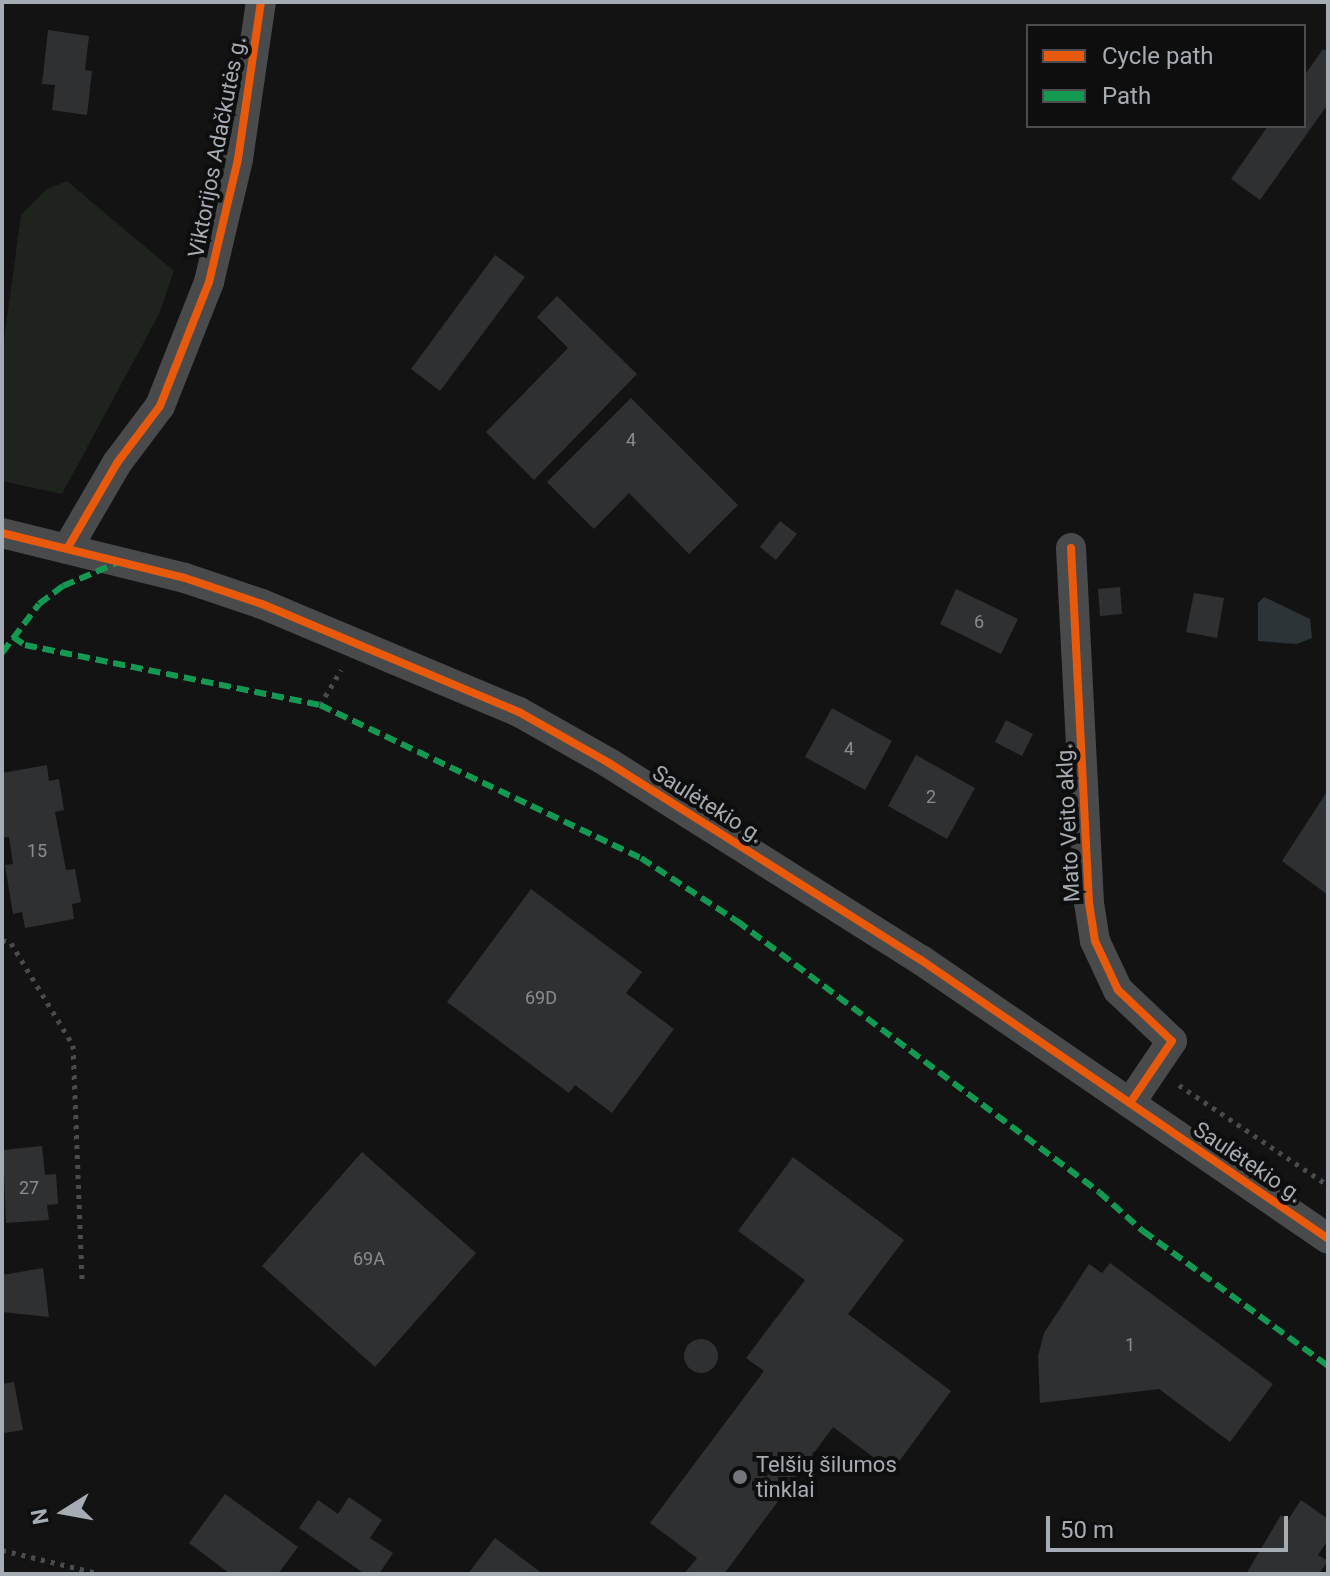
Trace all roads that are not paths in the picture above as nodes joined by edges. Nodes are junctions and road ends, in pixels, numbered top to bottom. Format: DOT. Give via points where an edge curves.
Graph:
graph roads {
  1 [pos="261,2"];
  2 [pos="2,533"];
  3 [pos="1071,548"];
  4 [pos="67,549"];
  5 [pos="1130,1103"];
  6 [pos="1328,1239"];
  1 -- 4 [label="street, Viktorijos Adačkutės g." via="238,159 209,282 160,406 94,498"];
  2 -- 4 [label="street, Saulėtekio g."];
  3 -- 5 [label="street, Mato Veito aklg." via="1091,915 1107,972 1172,1041"];
  4 -- 5 [label="street, Saulėtekio g." via="262,604 519,712 921,960"];
  5 -- 6 [label="street, Saulėtekio g."];
}
